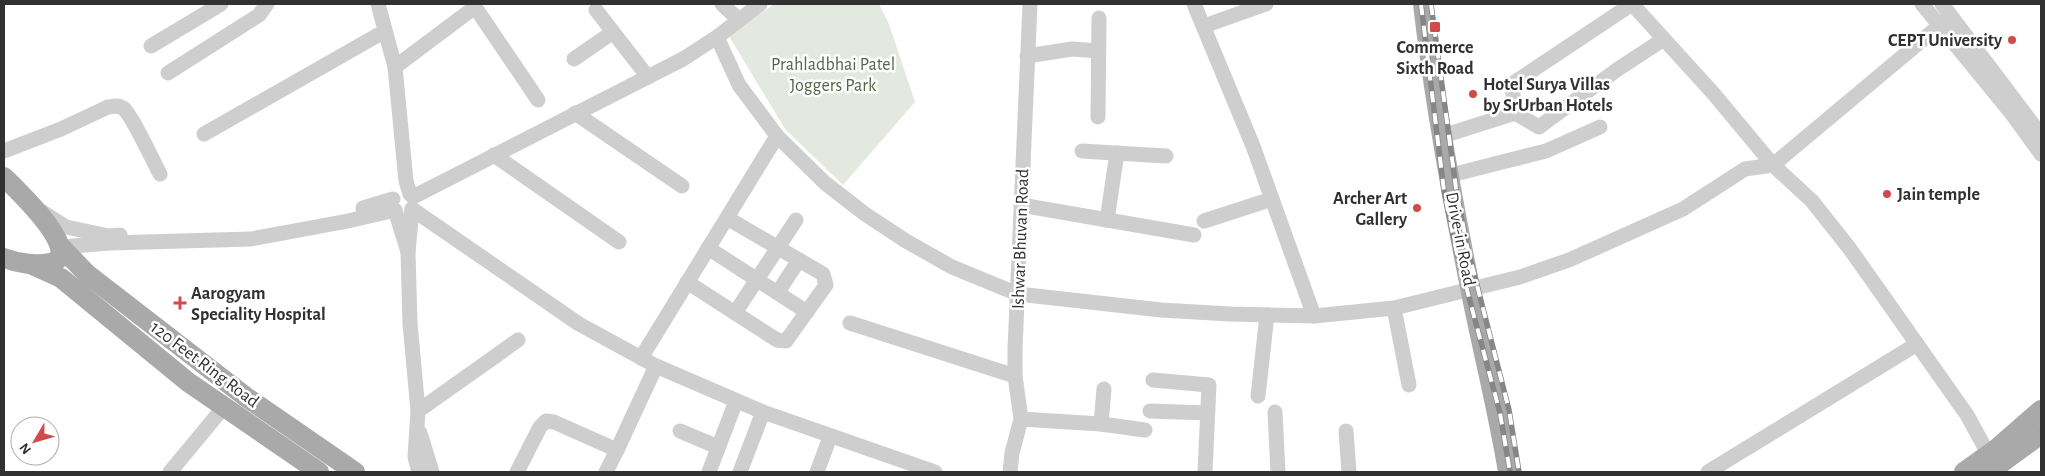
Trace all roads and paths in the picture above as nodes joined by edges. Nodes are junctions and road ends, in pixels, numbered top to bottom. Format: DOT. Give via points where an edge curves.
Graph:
graph roads {
  1 [pos="221,4"];
  2 [pos="267,4"];
  3 [pos="370,4"];
  4 [pos="378,4"];
  5 [pos="722,4"];
  6 [pos="760,4"];
  7 [pos="1030,4"];
  8 [pos="1194,4"];
  9 [pos="1266,4"];
  10 [pos="1423,4"];
  11 [pos="1434,4"];
  12 [pos="1632,4"];
  13 [pos="1922,4"];
  14 [pos="477,5"];
  15 [pos="596,10"];
  16 [pos="1947,10"];
  17 [pos="1100,18"];
  18 [pos="739,20"];
  19 [pos="1204,26"];
  20 [pos="1939,26"];
  21 [pos="613,32"];
  22 [pos="378,35"];
  23 [pos="717,37"];
  24 [pos="1664,39"];
  25 [pos="151,46"];
  26 [pos="1098,51"];
  27 [pos="1027,56"];
  28 [pos="574,59"];
  29 [pos="394,67"];
  30 [pos="168,73"];
  31 [pos="648,77"];
  32 [pos="538,100"];
  33 [pos="575,113"];
  34 [pos="1515,113"];
  35 [pos="1098,117"];
  36 [pos="1600,127"];
  37 [pos="1452,132"];
  38 [pos="204,134"];
  39 [pos="2041,135"];
  40 [pos="777,136"];
  41 [pos="4,151"];
  42 [pos="1082,151"];
  43 [pos="1117,153"];
  44 [pos="2041,154"];
  45 [pos="494,155"];
  46 [pos="1166,156"];
  47 [pos="4,164"];
  48 [pos="1773,165"];
  49 [pos="1459,172"];
  50 [pos="160,174"];
  51 [pos="8,181"];
  52 [pos="682,186"];
  53 [pos="1272,199"];
  54 [pos="26,200"];
  55 [pos="403,200"];
  56 [pos="1021,205"];
  57 [pos="727,218"];
  58 [pos="796,220"];
  59 [pos="1107,220"];
  60 [pos="1204,221"];
  61 [pos="1194,235"];
  62 [pos="620,242"];
  63 [pos="110,243"];
  64 [pos="61,247"];
  65 [pos="708,248"];
  66 [pos="779,248"];
  67 [pos="798,260"];
  68 [pos="12,262"];
  69 [pos="87,274"];
  70 [pos="758,279"];
  71 [pos="687,282"];
  72 [pos="1476,288"];
  73 [pos="778,292"];
  74 [pos="1018,294"];
  75 [pos="1394,308"];
  76 [pos="807,312"];
  77 [pos="735,313"];
  78 [pos="1267,315"];
  79 [pos="1314,316"];
  80 [pos="850,323"];
  81 [pos="518,340"];
  82 [pos="1917,344"];
  83 [pos="641,358"];
  84 [pos="656,366"];
  85 [pos="1015,376"];
  86 [pos="1154,380"];
  87 [pos="1409,385"];
  88 [pos="1104,388"];
  89 [pos="1258,396"];
  90 [pos="736,401"];
  91 [pos="223,408"];
  92 [pos="1150,410"];
  93 [pos="2041,410"];
  94 [pos="763,412"];
  95 [pos="1274,412"];
  96 [pos="1208,413"];
  97 [pos="417,416"];
  98 [pos="1021,418"];
  99 [pos="1100,424"];
  100 [pos="1145,430"];
  101 [pos="1346,431"];
  102 [pos="680,432"];
  103 [pos="2041,434"];
  104 [pos="830,437"];
  105 [pos="718,447"];
  106 [pos="617,450"];
  107 [pos="415,457"];
  108 [pos="1994,464"];
  109 [pos="894,466"];
  110 [pos="170,472"];
  111 [pos="319,472"];
  112 [pos="355,472"];
  113 [pos="408,472"];
  114 [pos="419,472"];
  115 [pos="432,472"];
  116 [pos="517,472"];
  117 [pos="606,472"];
  118 [pos="709,472"];
  119 [pos="740,472"];
  120 [pos="817,472"];
  121 [pos="935,472"];
  122 [pos="1010,472"];
  123 [pos="1205,472"];
  124 [pos="1278,472"];
  125 [pos="1349,472"];
  126 [pos="1508,472"];
  127 [pos="1519,472"];
  128 [pos="1708,472"];
  129 [pos="1964,472"];
  1 -- 25 [label="street"];
  2 -- 30 [label="street" via="259,15"];
  3 -- 22 [label="street"];
  4 -- 29 [label="street"];
  5 -- 18 [label="street"];
  6 -- 18 [label="street"];
  7 -- 27 [label="street, Ishwar Bhuvan Road"];
  8 -- 19 [label="street"];
  9 -- 19 [label="street"];
  10 -- 72 [label="main road, Drive-in Road" via="1446,159"];
  11 -- 37 [label="main road, Drive-in Road"];
  12 -- 24 [label="street"];
  12 -- 34 [label="street" via="1512,84"];
  13 -- 20 [label="street"];
  14 -- 29 [label="street"];
  14 -- 32 [label="street"];
  15 -- 21 [label="street"];
  16 -- 20 [label="street"];
  16 -- 39 [label="street"];
  17 -- 26 [label="street"];
  18 -- 23 [label="street"];
  19 -- 53 [label="street"];
  20 -- 44 [label="street"];
  20 -- 48 [label="street"];
  21 -- 28 [label="street"];
  21 -- 31 [label="street"];
  22 -- 38 [label="street"];
  22 -- 55 [label="street" via="386,66"];
  23 -- 31 [label="street" via="683,60"];
  23 -- 40 [label="street" via="739,85"];
  24 -- 34 [label="street" via="1618,68 1539,127"];
  24 -- 48 [label="street"];
  26 -- 27 [label="street" via="1072,49"];
  26 -- 35 [label="street"];
  27 -- 56 [label="street, Ishwar Bhuvan Road"];
  29 -- 55 [label="street" via="406,181"];
  31 -- 33 [label="street"];
  33 -- 45 [label="street"];
  33 -- 52 [label="street"];
  34 -- 37 [label="street"];
  36 -- 49 [label="street" via="1546,151"];
  37 -- 49 [label="main road, Drive-in Road"];
  40 -- 57 [label="street"];
  40 -- 74 [label="street" via="826,183 906,241 952,267"];
  41 -- 50 [label="street" via="117,105 131,118"];
  42 -- 43 [label="street"];
  43 -- 46 [label="street"];
  43 -- 59 [label="street"];
  45 -- 55 [label="street"];
  45 -- 62 [label="street"];
  47 -- 51 [label="street"];
  48 -- 72 [label="street" via="1745,169 1683,209 1569,260"];
  48 -- 82 [label="street" via="1812,201"];
  49 -- 72 [label="main road, Drive-in Road"];
  51 -- 54 [label="main road, 120 Feet Ring Road"];
  53 -- 60 [label="street"];
  53 -- 79 [label="street"];
  54 -- 55 [label="street" via="66,227 109,236 250,231"];
  54 -- 64 [label="main road, 120 Feet Ring Road" via="45,221"];
  55 -- 63 [label="street" via="348,221 251,239"];
  55 -- 83 [label="street" via="498,270 579,324"];
  55 -- 97 [label="street"];
  56 -- 59 [label="street"];
  56 -- 74 [label="street, Ishwar Bhuvan Road"];
  57 -- 65 [label="street"];
  57 -- 66 [label="street"];
  58 -- 66 [label="street"];
  59 -- 61 [label="street"];
  63 -- 64 [label="street"];
  63 -- 69 [label="street" via="89,255"];
  64 -- 68 [label="main road" via="57,261 48,264"];
  64 -- 69 [label="main road, 120 Feet Ring Road"];
  65 -- 70 [label="street"];
  65 -- 71 [label="street"];
  66 -- 67 [label="street"];
  66 -- 70 [label="street"];
  67 -- 73 [label="street"];
  67 -- 76 [label="street" via="823,274 826,285"];
  68 -- 91 [label="main road, 120 Feet Ring Road" via="62,278"];
  69 -- 112 [label="main road, 120 Feet Ring Road" via="246,397"];
  70 -- 73 [label="street"];
  70 -- 77 [label="street"];
  71 -- 77 [label="street"];
  71 -- 83 [label="street"];
  72 -- 75 [label="street"];
  72 -- 126 [label="main road, Drive-in Road"];
  72 -- 127 [label="main road, Drive-in Road" via="1508,408"];
  73 -- 76 [label="street"];
  74 -- 78 [label="street" via="1161,310"];
  74 -- 85 [label="street, Ishwar Bhuvan Road"];
  75 -- 79 [label="street"];
  75 -- 87 [label="street"];
  76 -- 77 [label="street" via="786,341 777,340"];
  78 -- 79 [label="street"];
  78 -- 89 [label="street"];
  80 -- 85 [label="street"];
  81 -- 97 [label="street"];
  82 -- 108 [label="street" via="1967,415"];
  82 -- 128 [label="street"];
  83 -- 84 [label="street"];
  84 -- 90 [label="street"];
  84 -- 106 [label="street"];
  85 -- 98 [label="street, Ishwar Bhuvan Road"];
  86 -- 96 [label="street" via="1209,384"];
  88 -- 99 [label="street"];
  90 -- 94 [label="street"];
  90 -- 105 [label="street"];
  91 -- 110 [label="street"];
  91 -- 111 [label="main road, 120 Feet Ring Road"];
  92 -- 96 [label="street"];
  93 -- 108 [label="main road"];
  94 -- 104 [label="street"];
  94 -- 119 [label="street"];
  95 -- 124 [label="street"];
  96 -- 123 [label="street"];
  97 -- 107 [label="street"];
  97 -- 115 [label="street"];
  98 -- 99 [label="street"];
  98 -- 122 [label="street, Ishwar Bhuvan Road"];
  99 -- 100 [label="street"];
  101 -- 125 [label="street"];
  102 -- 105 [label="street"];
  103 -- 108 [label="main road"];
  104 -- 109 [label="street"];
  104 -- 120 [label="street"];
  105 -- 118 [label="street"];
  106 -- 116 [label="street" via="546,421"];
  106 -- 117 [label="street"];
  107 -- 113 [label="street"];
  107 -- 114 [label="street"];
  108 -- 129 [label="main road"];
  109 -- 121 [label="street"];
}
